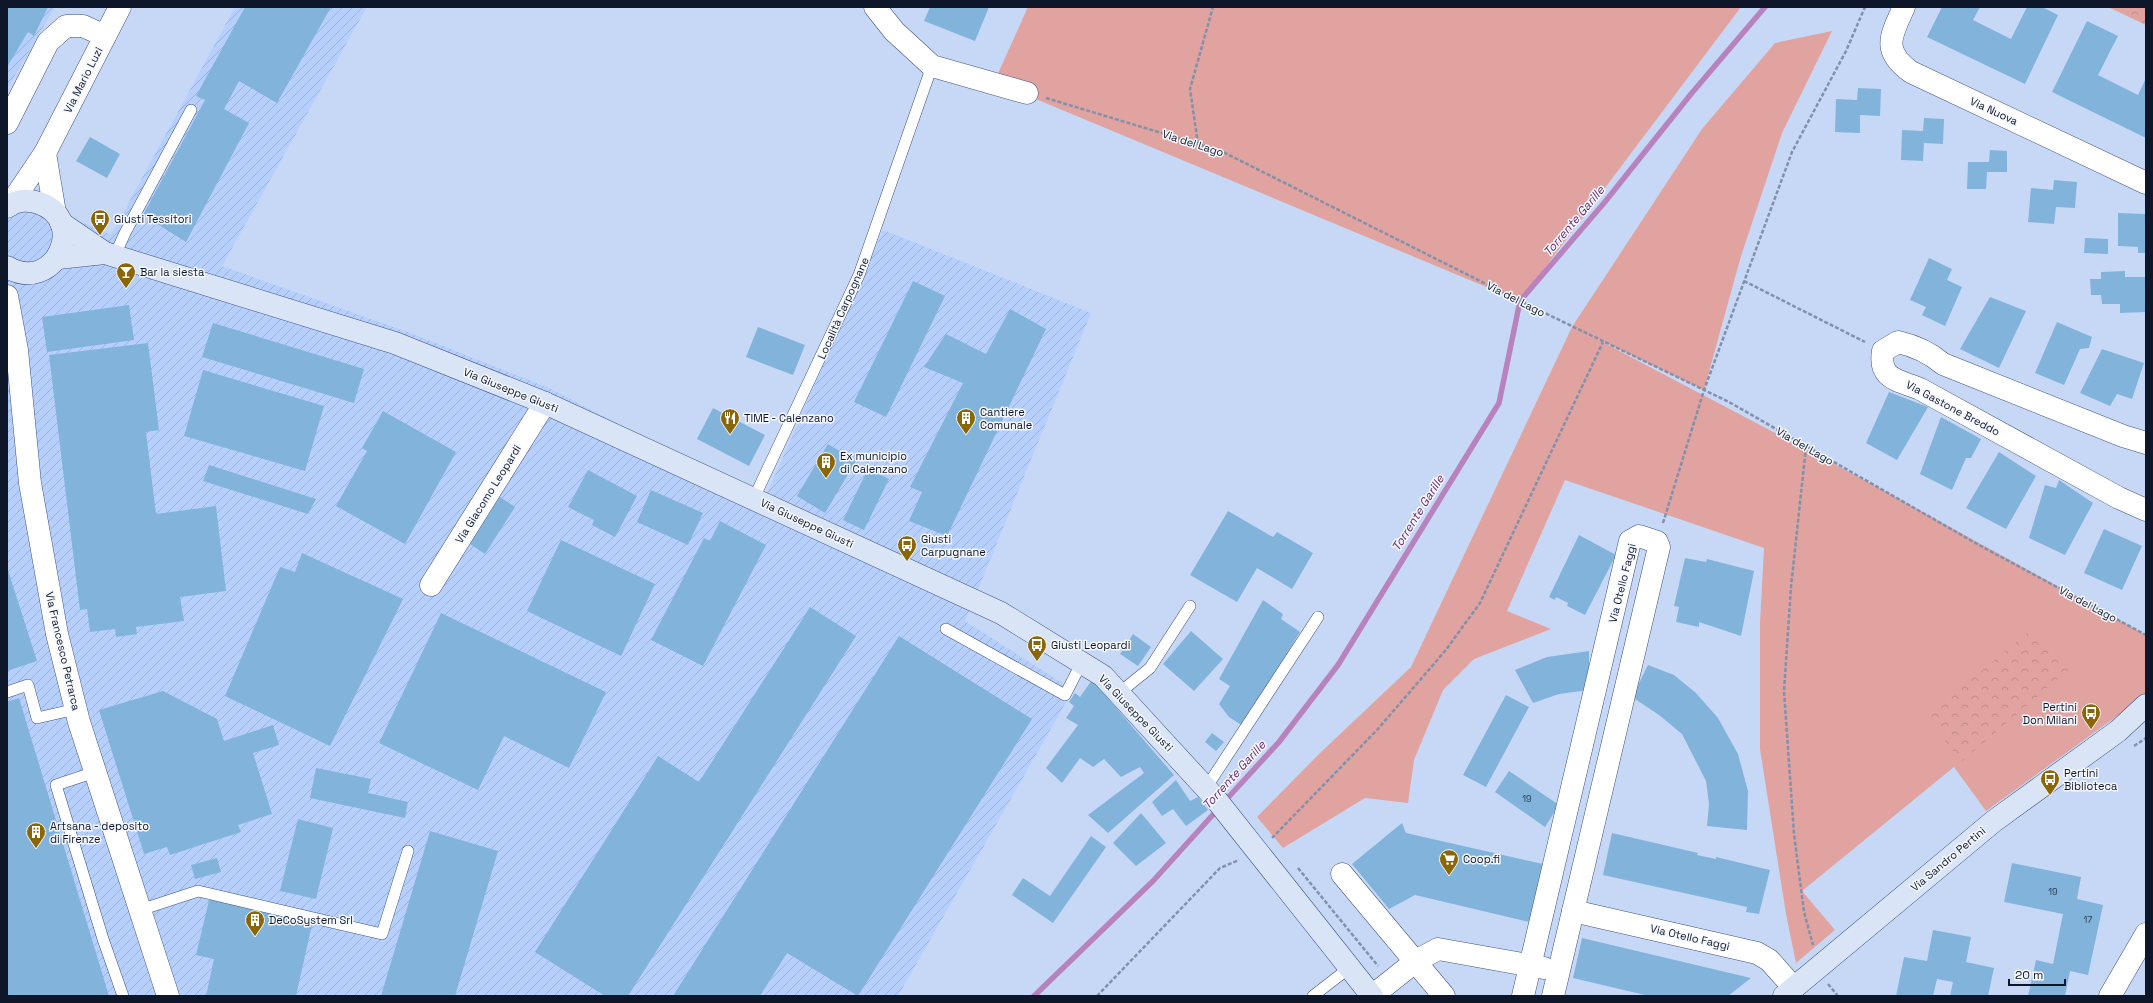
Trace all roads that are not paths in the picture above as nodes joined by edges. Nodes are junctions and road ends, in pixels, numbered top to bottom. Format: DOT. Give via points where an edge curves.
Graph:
graph roads {
  1 [pos="120,7"];
  2 [pos="875,7"];
  3 [pos="1904,7"];
  4 [pos="105,36"];
  5 [pos="932,66"];
  6 [pos="1027,93"];
  7 [pos="192,110"];
  8 [pos="7,123"];
  9 [pos="45,153"];
  10 [pos="2146,183"];
  11 [pos="9,206"];
  12 [pos="58,218"];
  13 [pos="110,254"];
  14 [pos="58,258"];
  15 [pos="7,267"];
  16 [pos="7,296"];
  17 [pos="545,403"];
  18 [pos="2146,443"];
  19 [pos="754,498"];
  20 [pos="2146,510"];
  21 [pos="431,585"];
  22 [pos="1190,606"];
  23 [pos="1318,617"];
  24 [pos="946,629"];
  25 [pos="1082,662"];
  26 [pos="7,692"];
  27 [pos="1119,693"];
  28 [pos="2146,705"];
  29 [pos="76,708"];
  30 [pos="2146,718"];
  31 [pos="2118,731"];
  32 [pos="95,772"];
  33 [pos="1211,793"];
  34 [pos="1560,846"];
  35 [pos="408,851"];
  36 [pos="1586,852"];
  37 [pos="1342,874"];
  38 [pos="140,910"];
  39 [pos="1573,911"];
  40 [pos="2146,934"];
  41 [pos="1416,961"];
  42 [pos="1531,965"];
  43 [pos="1349,968"];
  44 [pos="1558,972"];
  45 [pos="1789,992"];
  46 [pos="123,996"];
  47 [pos="168,996"];
  48 [pos="1313,996"];
  49 [pos="1372,996"];
  50 [pos="1444,996"];
  51 [pos="1523,996"];
  52 [pos="1553,996"];
  53 [pos="2110,996"];
  1 -- 4 [label="street, Via Mario Luzi"];
  2 -- 5 [label="street" via="894,31"];
  3 -- 10 [label="street, Via Nuova" via="1891,43 1898,62 1911,72"];
  4 -- 8 [label="street" via="83,26 66,26 48,42"];
  4 -- 9 [label="street, Via Mario Luzi"];
  5 -- 6 [label="street"];
  5 -- 19 [label="lane, Località Carpognane" via="860,275"];
  7 -- 13 [label="lane" via="125,233"];
  9 -- 11 [label="street, Via Mario Luzi"];
  9 -- 12 [label="street"];
  11 -- 12 [label="street, Via Giuseppe Giusti" via="22,201 34,201 45,205"];
  12 -- 13 [label="street, Via Giuseppe Giusti"];
  12 -- 14 [label="street" via="64,241"];
  13 -- 14 [label="street, Via Giuseppe Giusti"];
  13 -- 17 [label="street, Via Giuseppe Giusti" via="394,343"];
  14 -- 15 [label="street" via="38,272 26,274"];
  16 -- 29 [label="street, Via Francesco Petrarca" via="17,350 30,483 57,634"];
  17 -- 19 [label="street, Via Giuseppe Giusti"];
  17 -- 21 [label="street, Via Giacomo Leopardi"];
  18 -- 20 [label="street, Via Gastone Breddo" via="1943,364 1930,352 1912,345 1898,342 1883,351 1884,371 1891,378 1920,389 2119,498"];
  19 -- 25 [label="street, Via Giuseppe Giusti" via="1001,613"];
  22 -- 27 [label="lane" via="1150,668"];
  23 -- 33 [label="lane" via="1237,743"];
  24 -- 25 [label="lane" via="1065,695"];
  25 -- 27 [label="street, Via Giuseppe Giusti" via="1103,676"];
  26 -- 29 [label="lane" via="28,685 37,718"];
  27 -- 33 [label="street, Via Giuseppe Giusti"];
  28 -- 31 [label="street, Via Sandro Pertini"];
  29 -- 32 [label="street, Via Francesco Petrarca"];
  30 -- 31 [label="street, Via Sandro Pertini"];
  31 -- 45 [label="street, Via Sandro Pertini" via="1994,821"];
  32 -- 38 [label="street, Via Francesco Petrarca"];
  32 -- 46 [label="lane" via="56,785"];
  33 -- 43 [label="street, Via Giuseppe Giusti"];
  34 -- 36 [label="street"];
  34 -- 36 [label="street, Via Otello Faggi" via="1630,541 1639,536 1657,542 1659,547"];
  34 -- 42 [label="street, Via Otello Faggi"];
  35 -- 38 [label="lane" via="382,934 198,891"];
  36 -- 39 [label="street"];
  37 -- 41 [label="street"];
  38 -- 47 [label="street, Via Francesco Petrarca"];
  39 -- 44 [label="street"];
  39 -- 45 [label="street, Via Otello Faggi" via="1757,953 1769,960"];
  40 -- 53 [label="street"];
  41 -- 42 [label="street" via="1438,949"];
  41 -- 49 [label="street"];
  41 -- 50 [label="street"];
  42 -- 44 [label="street"];
  42 -- 51 [label="street, Via Otello Faggi"];
  43 -- 48 [label="lane"];
  43 -- 49 [label="street, Via Giuseppe Giusti"];
  44 -- 52 [label="street"];
}
